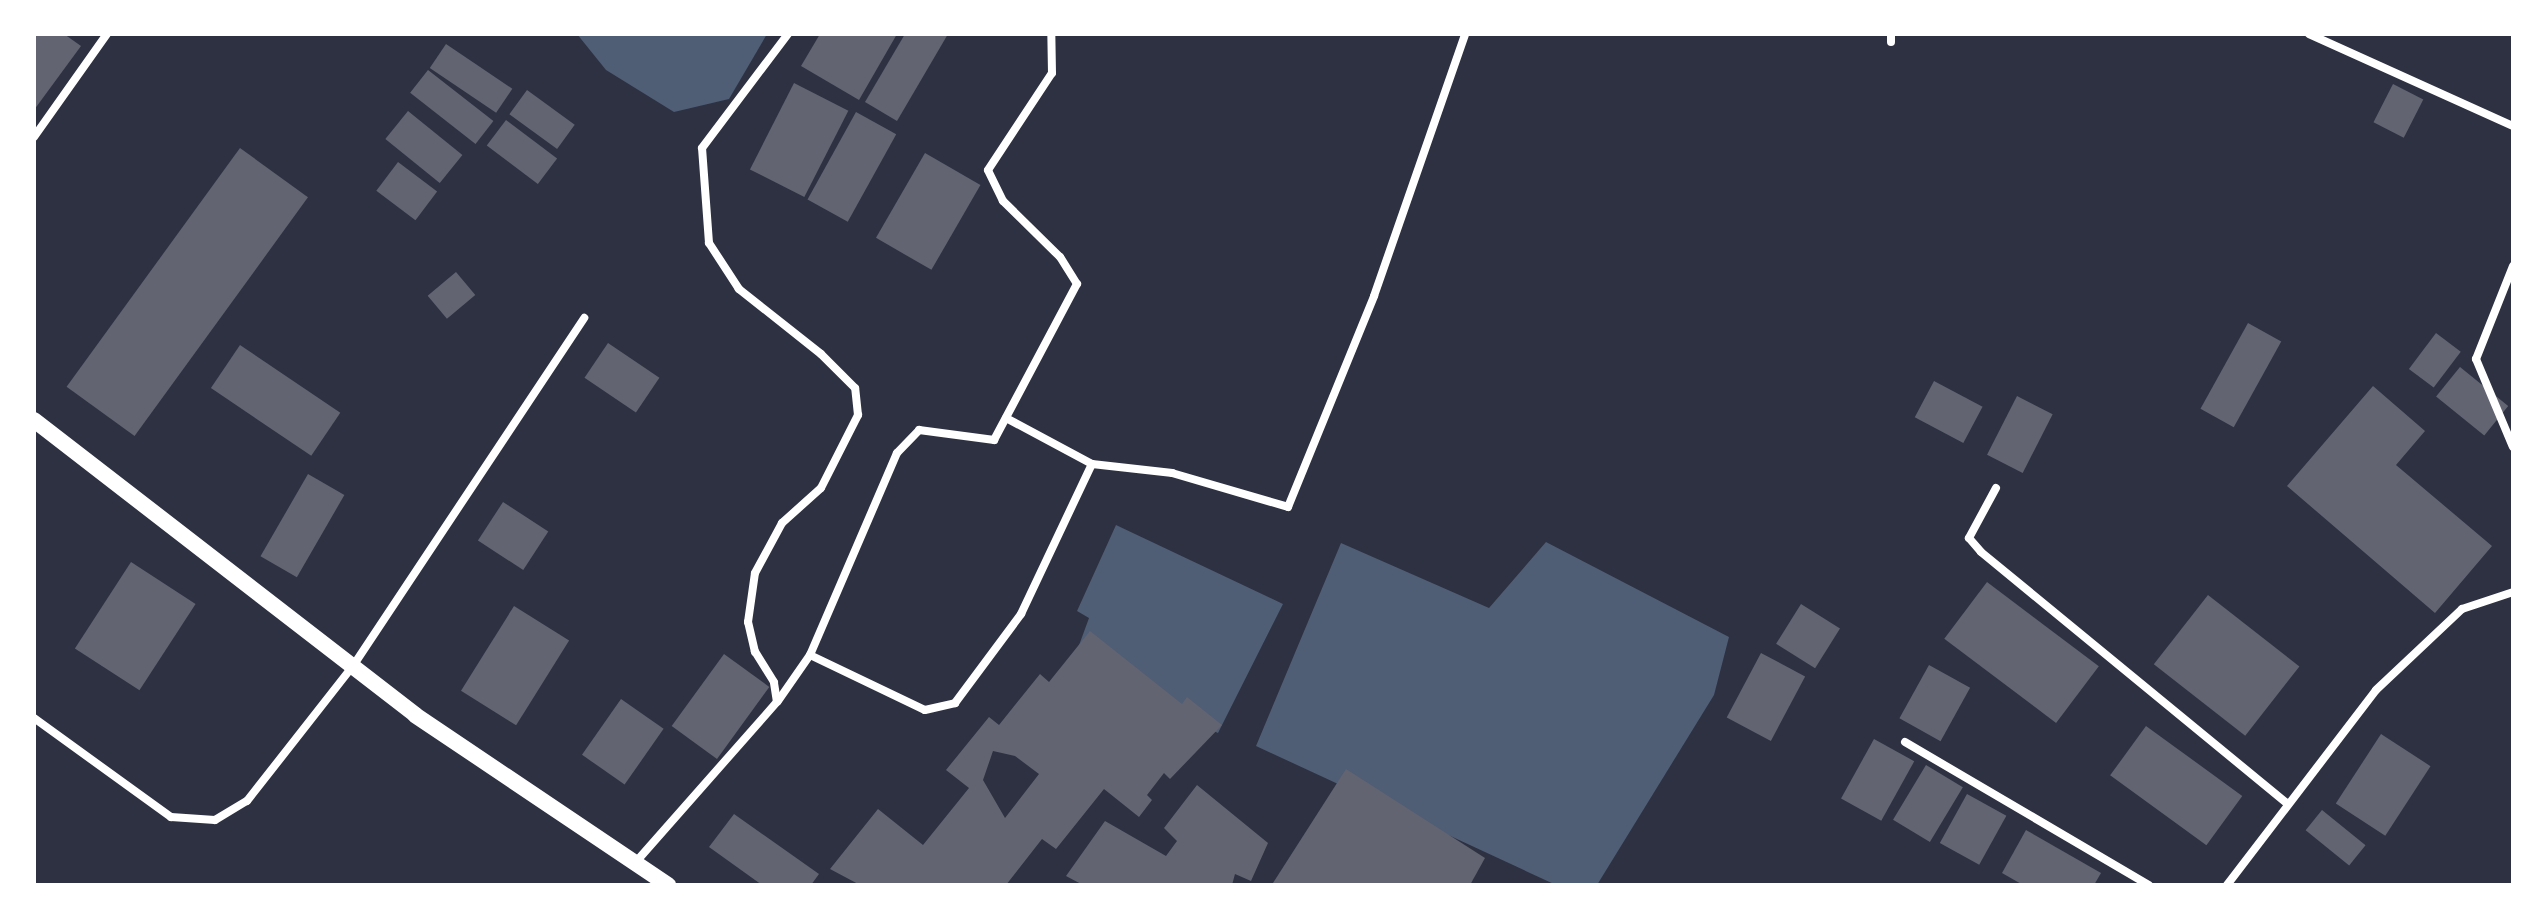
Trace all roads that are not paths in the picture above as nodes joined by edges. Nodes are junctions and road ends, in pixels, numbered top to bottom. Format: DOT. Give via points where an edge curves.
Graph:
graph roads {
  1 [pos="107,34"];
  2 [pos="788,34"];
  3 [pos="1051,34"];
  4 [pos="1465,34"];
  5 [pos="2309,34"];
  6 [pos="2513,126"];
  7 [pos="34,137"];
  8 [pos="2513,266"];
  9 [pos="584,318"];
  10 [pos="1006,418"];
  11 [pos="34,420"];
  12 [pos="2513,447"];
  13 [pos="1092,464"];
  14 [pos="1996,488"];
  15 [pos="2513,592"];
  16 [pos="810,655"];
  17 [pos="353,666"];
  18 [pos="777,702"];
  19 [pos="34,718"];
  20 [pos="1905,742"];
  21 [pos="2287,803"];
  22 [pos="635,863"];
  23 [pos="668,885"];
  24 [pos="2149,885"];
  25 [pos="2227,885"];
  1 -- 7 [label="street"];
  2 -- 18 [label="street" via="702,148 709,243 723,270 855,388 858,415 821,488 782,523 750,594 748,622 755,652 774,682"];
  3 -- 10 [label="street" via="1052,73 988,170 1003,201 1060,257 1077,284"];
  4 -- 13 [label="street" via="1374,296 1288,507 1172,473"];
  5 -- 6 [label="street"];
  8 -- 12 [label="street" via="2476,359"];
  9 -- 17 [label="street"];
  10 -- 13 [label="street"];
  10 -- 16 [label="street" via="994,440 919,430 897,453"];
  11 -- 17 [label="main road"];
  13 -- 16 [label="street" via="1021,614 955,703 925,710"];
  14 -- 21 [label="street" via="1969,538 1981,552"];
  15 -- 21 [label="street" via="2462,609 2443,624 2376,690"];
  16 -- 18 [label="street"];
  17 -- 19 [label="street" via="247,801 215,820 171,817"];
  17 -- 22 [label="main road"];
  18 -- 22 [label="street"];
  20 -- 24 [label="street"];
  21 -- 25 [label="street"];
  22 -- 23 [label="main road"];
}
